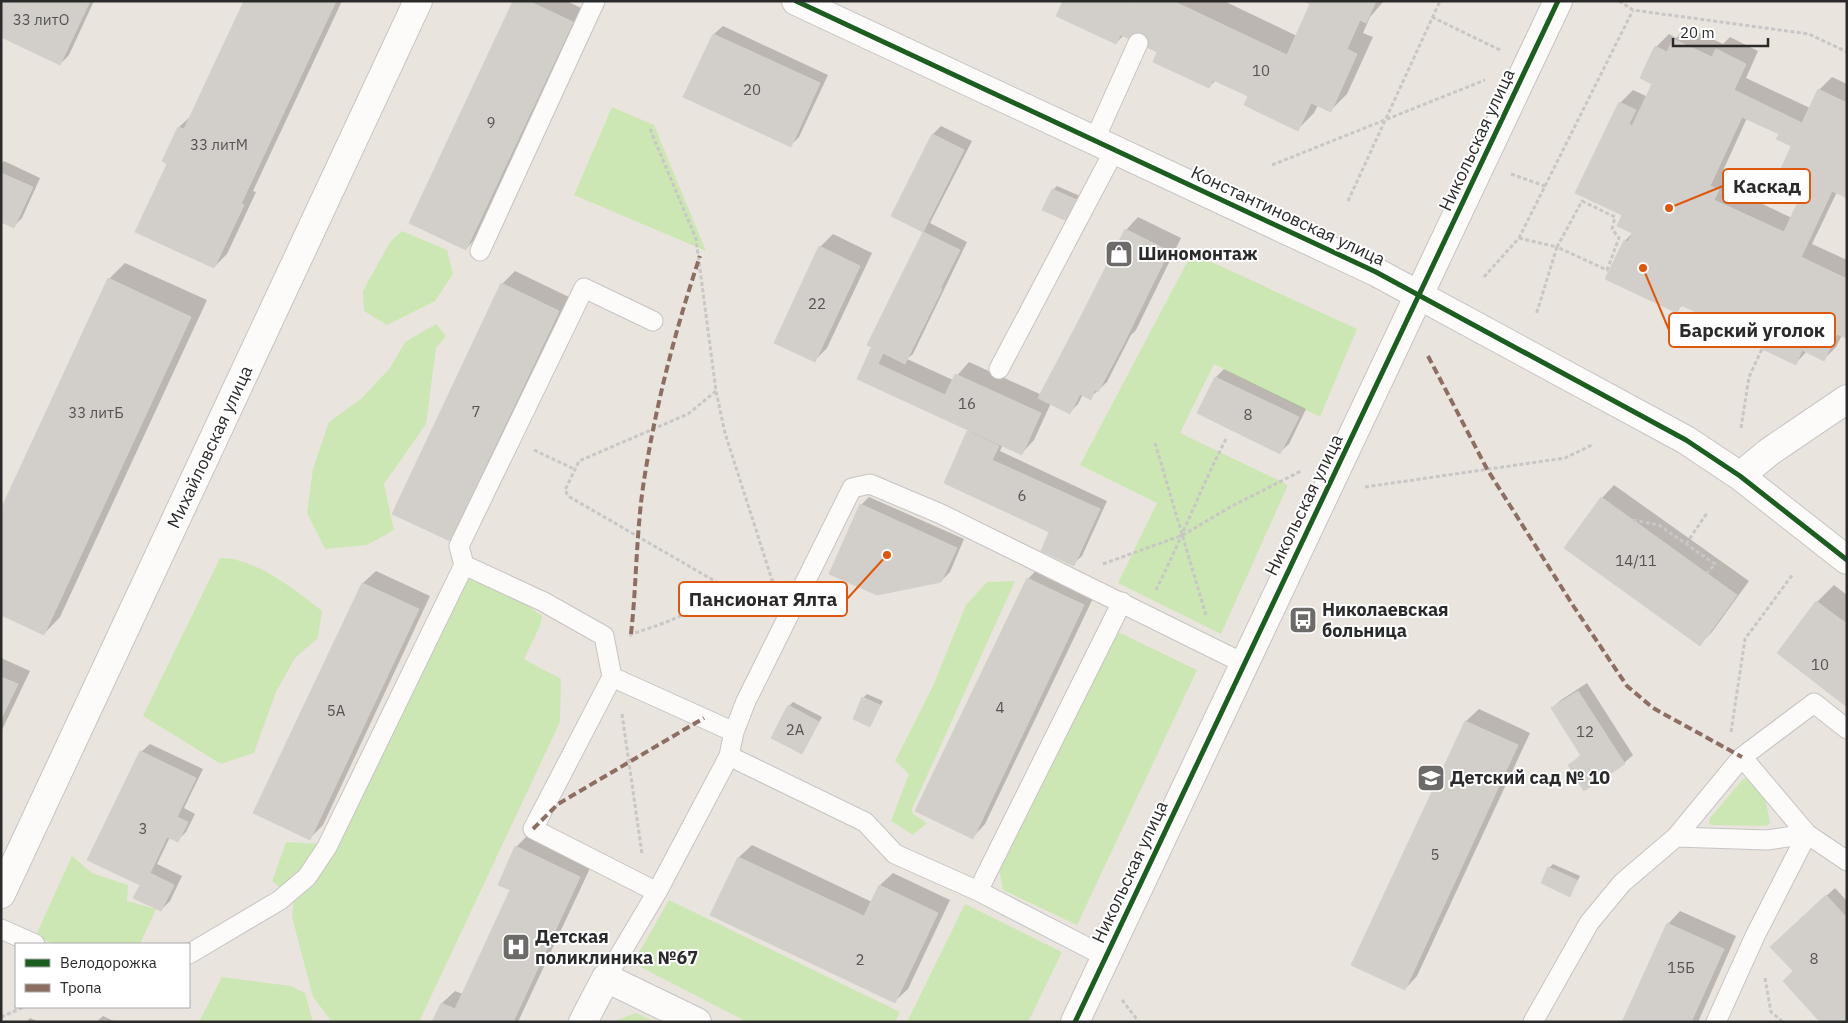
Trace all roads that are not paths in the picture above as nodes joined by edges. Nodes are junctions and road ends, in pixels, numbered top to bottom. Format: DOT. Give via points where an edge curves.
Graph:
graph roads {
  1 [pos="418,1"];
  2 [pos="595,1"];
  3 [pos="796,1"];
  4 [pos="1558,1"];
  5 [pos="1138,43"];
  6 [pos="1104,146"];
  7 [pos="480,251"];
  8 [pos="1419,295"];
  9 [pos="653,321"];
  10 [pos="999,369"];
  11 [pos="1847,399"];
  12 [pos="1740,476"];
  13 [pos="1847,560"];
  14 [pos="464,565"];
  15 [pos="1122,602"];
  16 [pos="1244,663"];
  17 [pos="612,677"];
  18 [pos="1847,729"];
  19 [pos="734,732"];
  20 [pos="728,756"];
  21 [pos="1742,757"];
  22 [pos="1807,834"];
  23 [pos="1676,836"];
  24 [pos="1847,861"];
  25 [pos="652,890"];
  26 [pos="978,891"];
  27 [pos="1,894"];
  28 [pos="1,929"];
  29 [pos="34,943"];
  30 [pos="190,953"];
  31 [pos="1106,957"];
  32 [pos="606,978"];
  33 [pos="583,1022"];
  34 [pos="697,1022"];
  35 [pos="1075,1022"];
  36 [pos="1533,1022"];
  37 [pos="1716,1022"];
  1 -- 27 [label="street, Михайловская улица"];
  2 -- 7 [label="lane"];
  3 -- 6 [label="street, Константиновская улица"];
  4 -- 8 [label="street, Никольская улица"];
  5 -- 6 [label="lane"];
  6 -- 8 [label="street, Константиновская улица"];
  6 -- 10 [label="lane"];
  8 -- 12 [label="street, Константиновская улица" via="1686,440"];
  8 -- 16 [label="street, Никольская улица"];
  9 -- 14 [label="lane" via="584,288 459,546"];
  11 -- 12 [label="street" via="1769,452"];
  12 -- 13 [label="street, Константиновская улица"];
  14 -- 17 [label="lane" via="544,602 604,636"];
  14 -- 30 [label="lane" via="327,847 307,877 280,900"];
  15 -- 16 [label="lane"];
  15 -- 19 [label="lane" via="941,514 870,484 852,488 746,701"];
  15 -- 26 [label="lane"];
  16 -- 31 [label="street, Никольская улица"];
  17 -- 19 [label="lane"];
  17 -- 25 [label="lane" via="533,829"];
  18 -- 21 [label="lane" via="1814,703"];
  19 -- 20 [label="lane"];
  20 -- 25 [label="lane"];
  20 -- 26 [label="lane" via="865,822 895,854"];
  21 -- 22 [label="lane"];
  21 -- 23 [label="lane"];
  22 -- 23 [label="lane" via="1767,840"];
  22 -- 24 [label="lane"];
  22 -- 37 [label="lane"];
  23 -- 36 [label="lane" via="1622,883 1589,923"];
  25 -- 32 [label="lane"];
  26 -- 31 [label="lane"];
  28 -- 29 [label="lane"];
  31 -- 35 [label="street, Никольская улица"];
  32 -- 33 [label="street"];
  32 -- 34 [label="street"];
}
